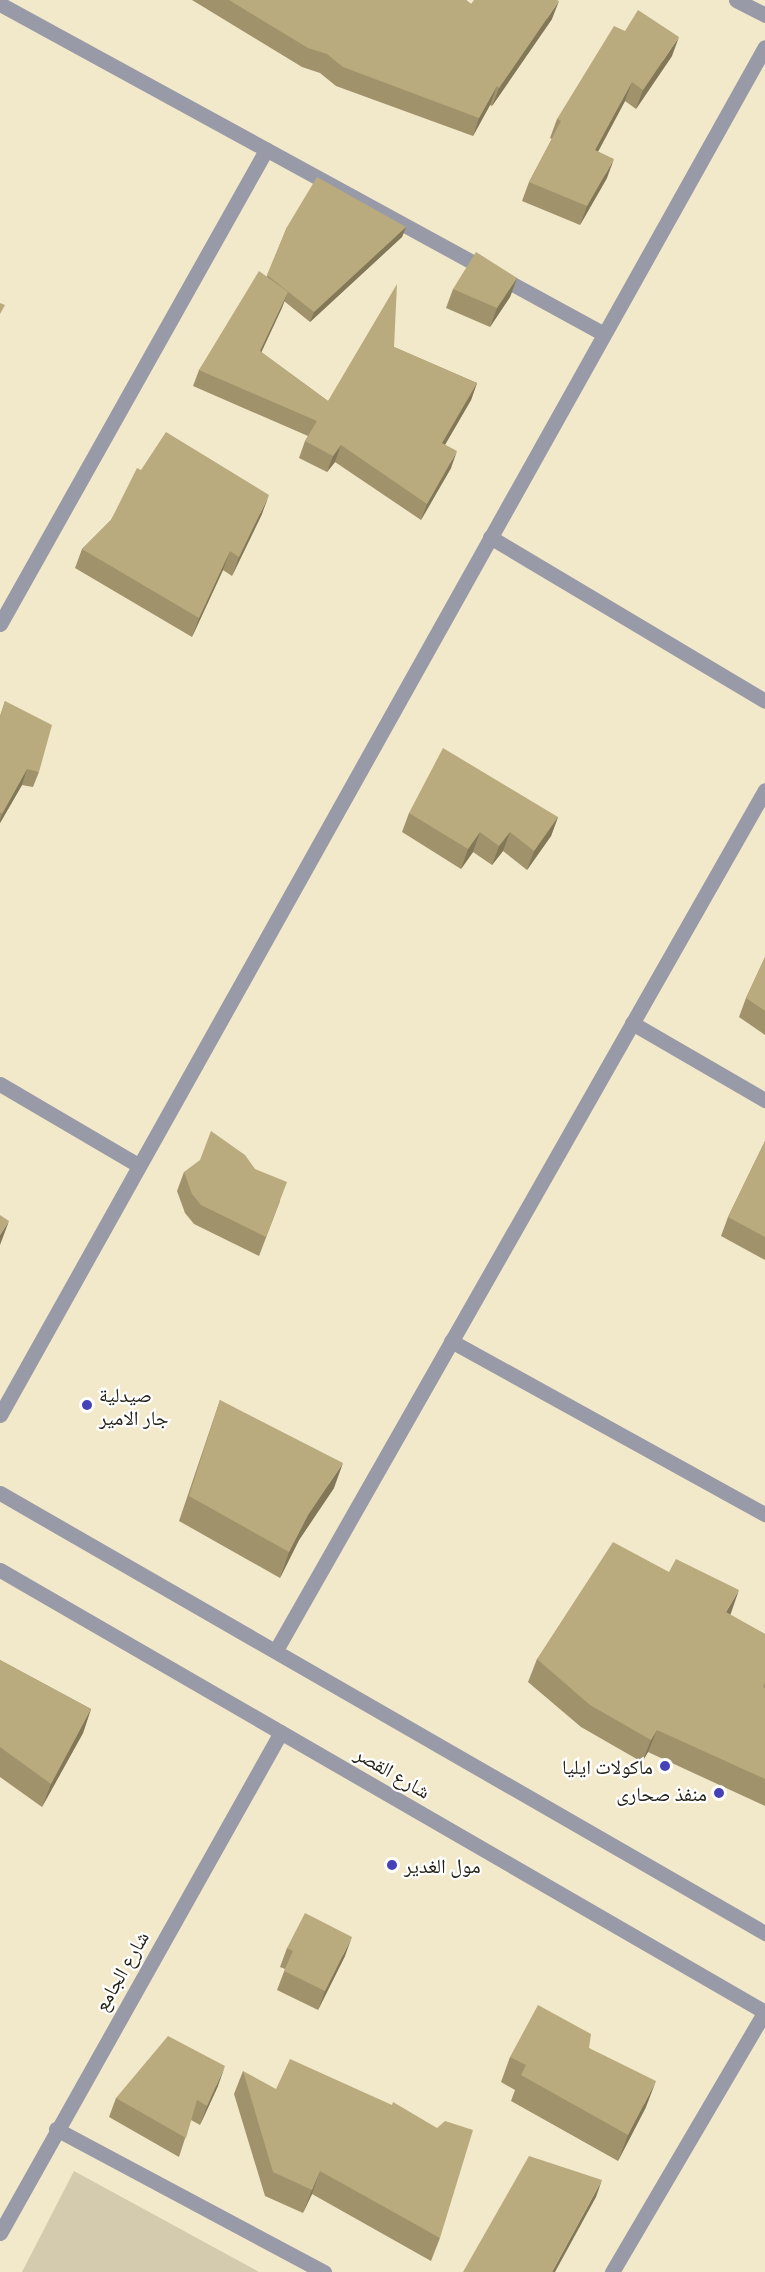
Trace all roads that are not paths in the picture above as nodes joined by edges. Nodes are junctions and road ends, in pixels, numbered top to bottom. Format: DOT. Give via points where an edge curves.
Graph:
graph roads {
  1 [pos="736,0"];
  2 [pos="0,4"];
  3 [pos="765,15"];
  4 [pos="765,47"];
  5 [pos="266,150"];
  6 [pos="604,333"];
  7 [pos="490,537"];
  8 [pos="0,624"];
  9 [pos="765,701"];
  10 [pos="765,790"];
  11 [pos="632,1023"];
  12 [pos="0,1084"];
  13 [pos="765,1100"];
  14 [pos="138,1165"];
  15 [pos="451,1341"];
  16 [pos="0,1416"];
  17 [pos="0,1493"];
  18 [pos="765,1514"];
  19 [pos="0,1570"];
  20 [pos="276,1650"];
  21 [pos="281,1732"];
  22 [pos="765,1933"];
  23 [pos="765,2012"];
  24 [pos="56,2129"];
  25 [pos="0,2233"];
  26 [pos="324,2272"];
  27 [pos="612,2272"];
  1 -- 3 [label="street"];
  2 -- 5 [label="street"];
  4 -- 6 [label="street"];
  5 -- 6 [label="street"];
  5 -- 8 [label="street"];
  6 -- 7 [label="street"];
  7 -- 9 [label="street"];
  7 -- 14 [label="street"];
  10 -- 11 [label="street"];
  11 -- 13 [label="street"];
  11 -- 15 [label="street"];
  12 -- 14 [label="street"];
  14 -- 16 [label="street"];
  15 -- 18 [label="street"];
  15 -- 20 [label="street"];
  17 -- 20 [label="street"];
  19 -- 21 [label="street, شارع القصر"];
  20 -- 22 [label="street"];
  21 -- 23 [label="street, شارع القصر"];
  21 -- 24 [label="street, شارع الجامع"];
  23 -- 27 [label="street"];
  24 -- 25 [label="street, شارع الجامع"];
  24 -- 26 [label="street"];
}
